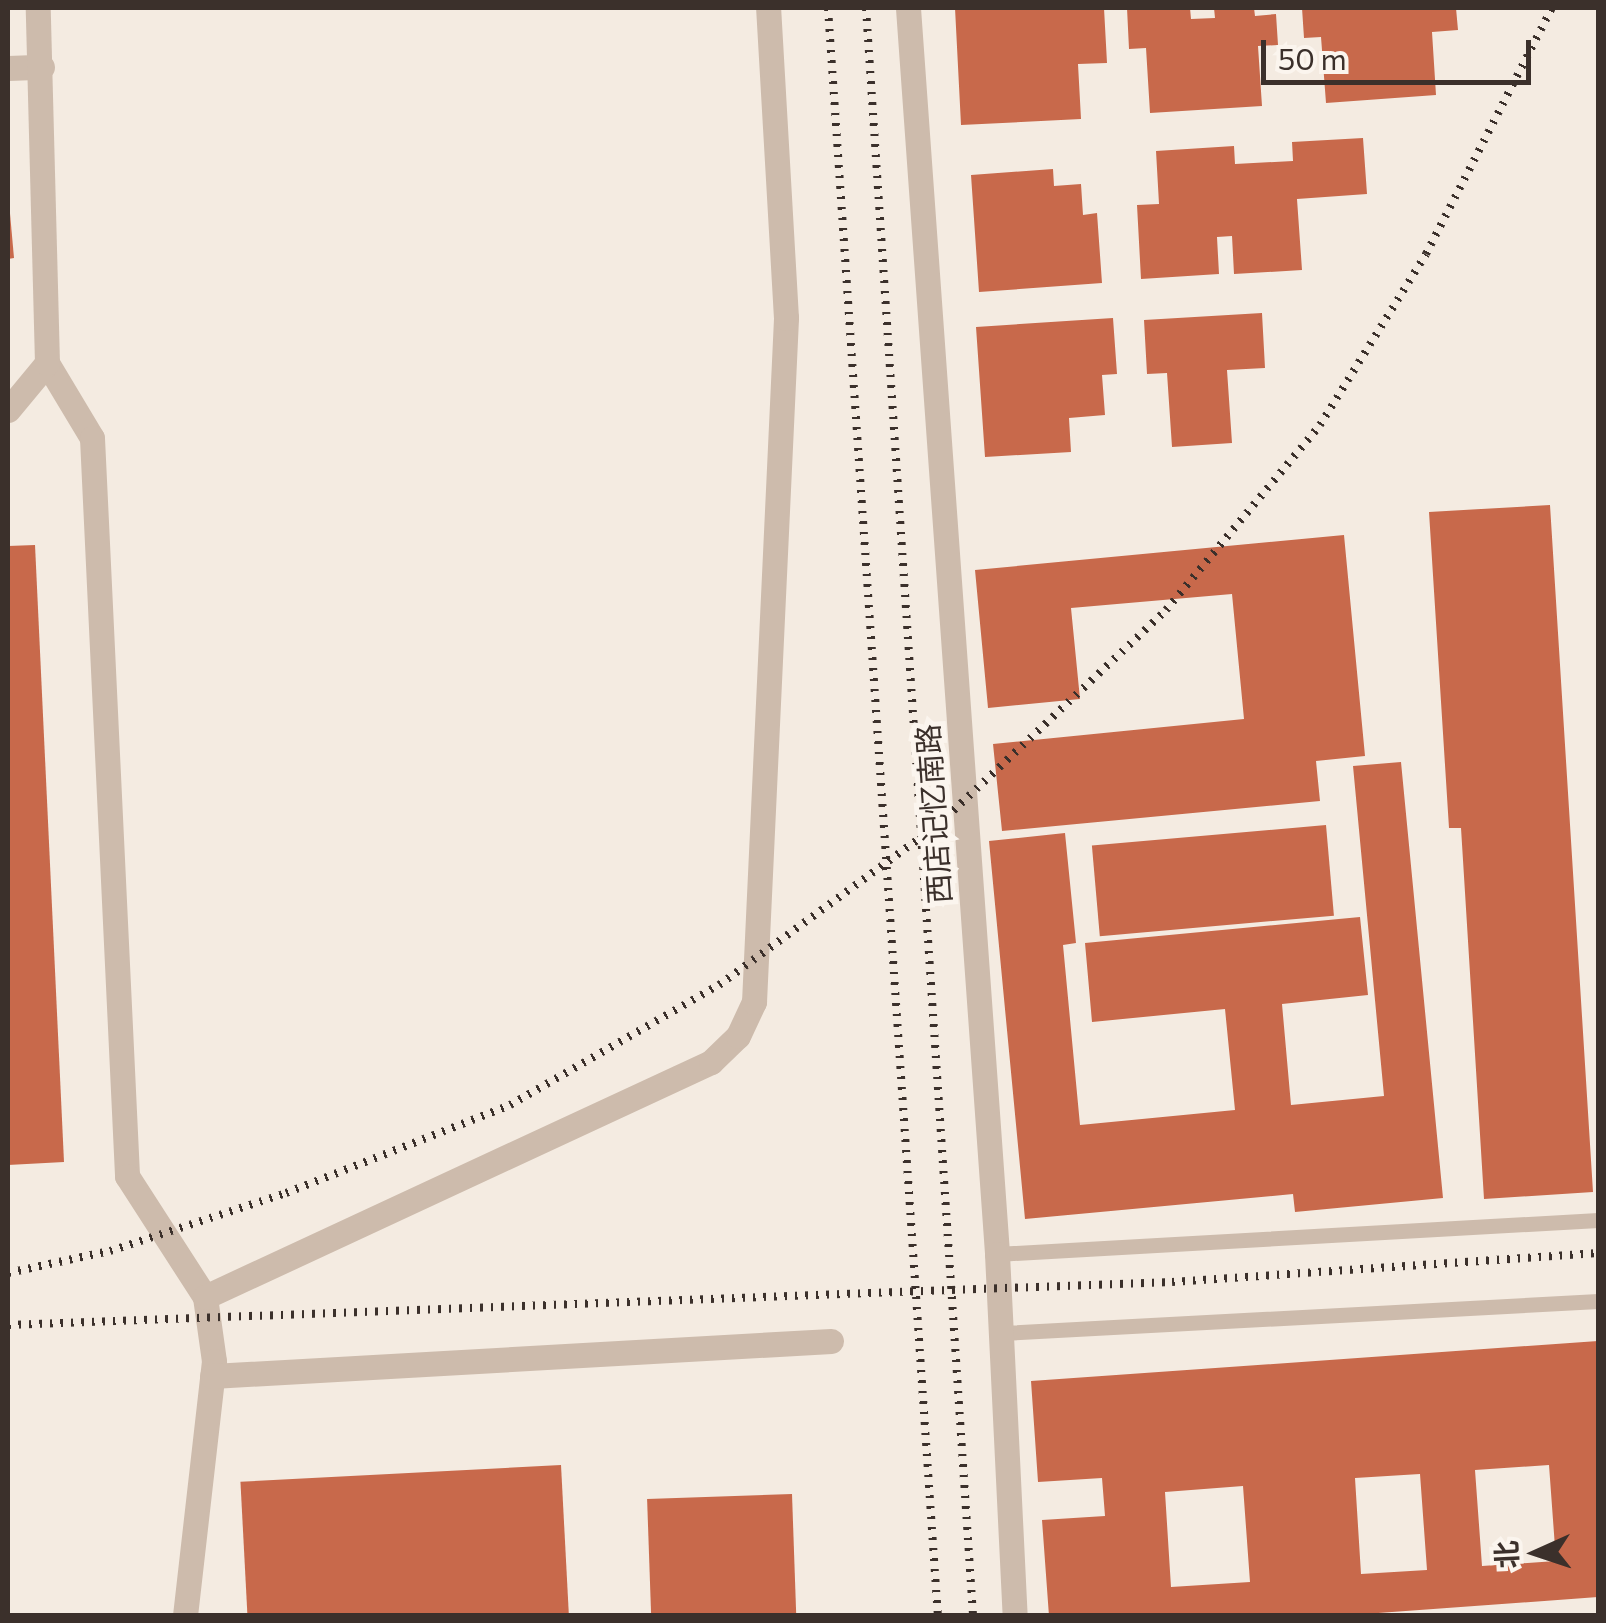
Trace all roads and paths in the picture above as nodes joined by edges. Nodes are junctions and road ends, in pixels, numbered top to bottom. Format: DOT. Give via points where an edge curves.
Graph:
graph roads {
  1 [pos="38,8"];
  2 [pos="768,8"];
  3 [pos="908,8"];
  4 [pos="42,66"];
  5 [pos="8,68"];
  6 [pos="47,363"];
  7 [pos="8,410"];
  8 [pos="1598,1220"];
  9 [pos="997,1254"];
  10 [pos="205,1297"];
  11 [pos="1598,1302"];
  12 [pos="1002,1333"];
  13 [pos="831,1342"];
  14 [pos="212,1376"];
  15 [pos="185,1616"];
  16 [pos="1015,1616"];
  1 -- 4 [label="street"];
  2 -- 10 [label="street" via="786,318 754,1002 738,1036 711,1062"];
  3 -- 9 [label="street, 西店记忆南路"];
  4 -- 5 [label="street"];
  4 -- 6 [label="street"];
  6 -- 7 [label="street"];
  6 -- 10 [label="street" via="92,438 128,1176"];
  8 -- 9 [label="lane"];
  9 -- 12 [label="street, 西店记忆南路"];
  10 -- 14 [label="street"];
  11 -- 12 [label="lane"];
  12 -- 16 [label="street, 西店记忆南路"];
  13 -- 14 [label="street"];
  14 -- 15 [label="street"];
}
